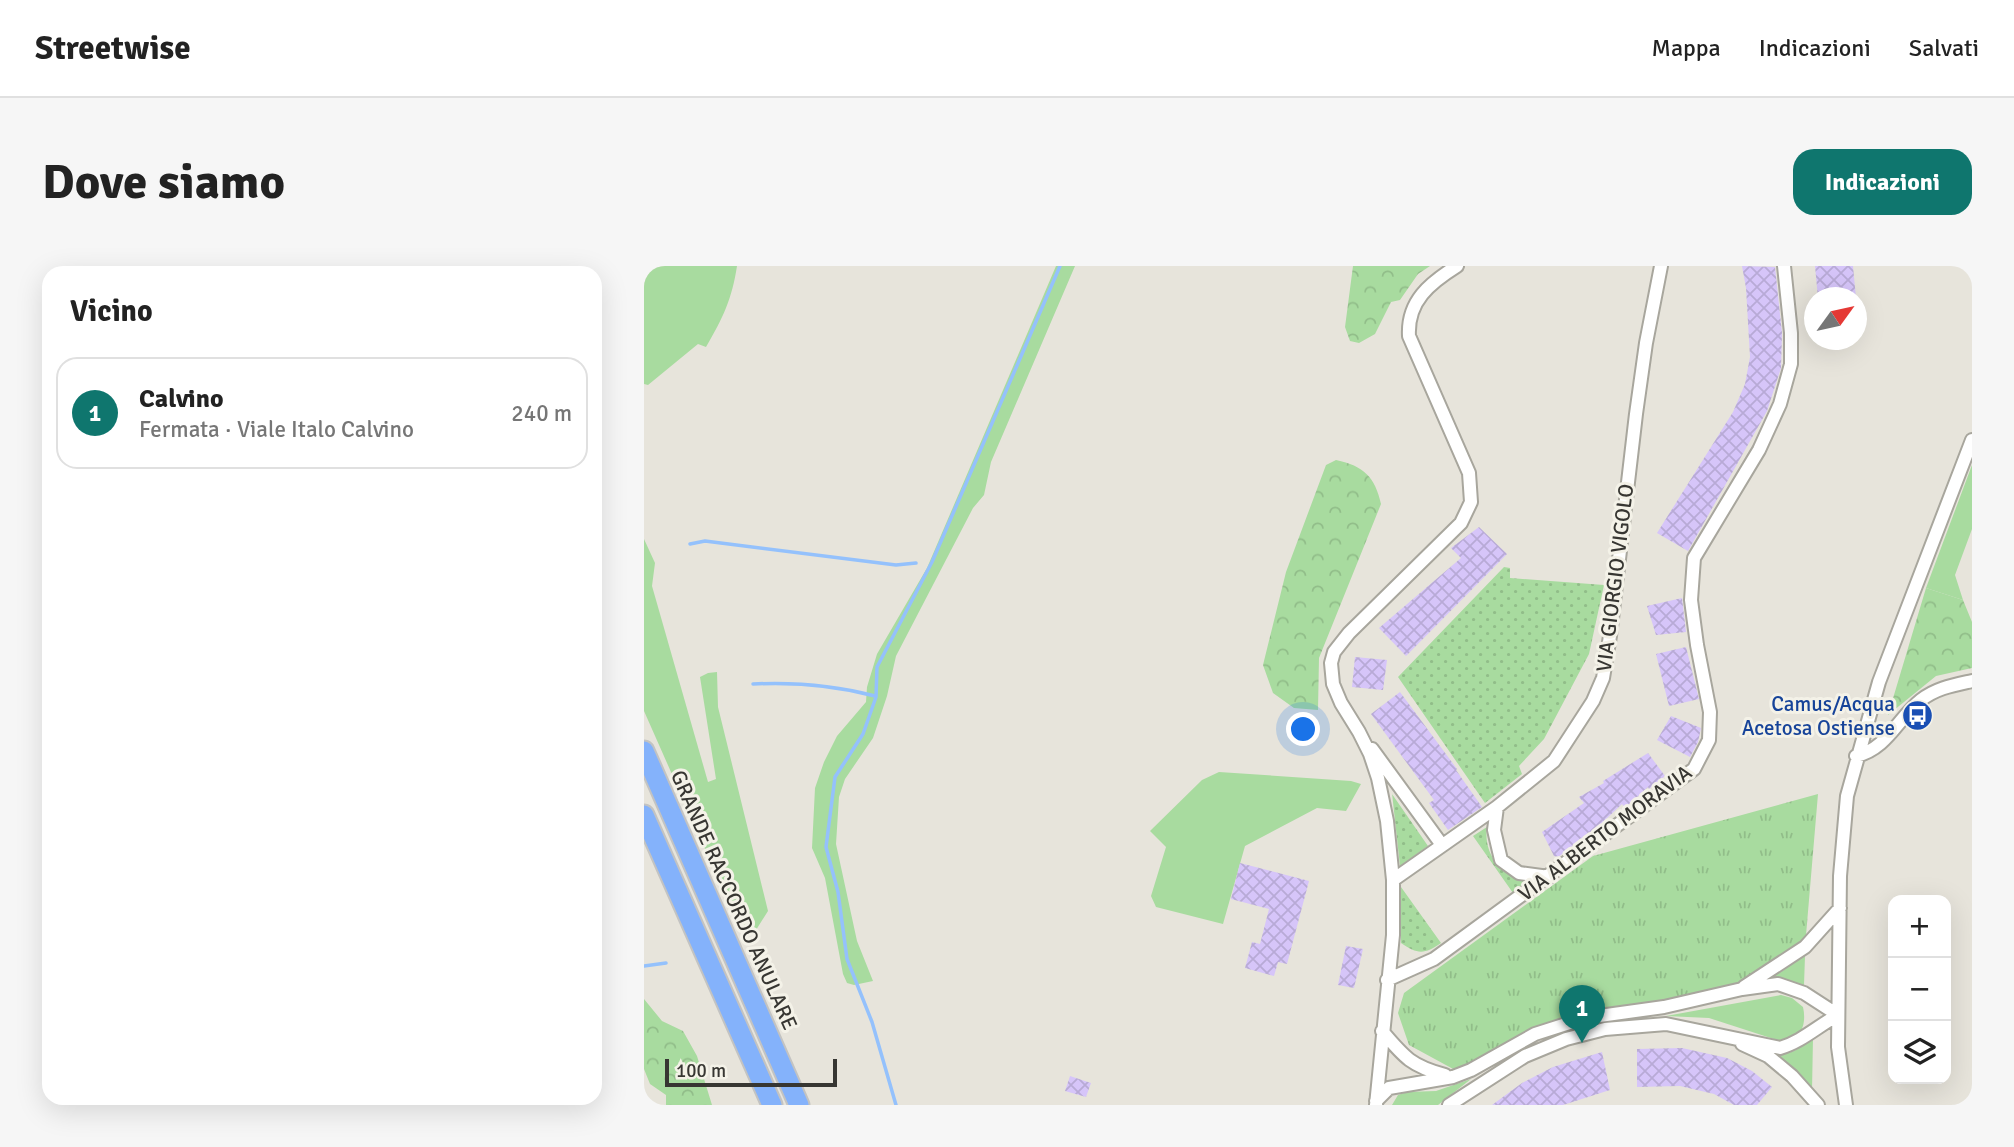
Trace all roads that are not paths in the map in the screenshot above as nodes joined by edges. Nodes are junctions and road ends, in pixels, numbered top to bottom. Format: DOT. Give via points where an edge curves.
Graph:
graph roads {
  1 [pos="1457,266"];
  2 [pos="1661,266"];
  3 [pos="1784,266"];
  4 [pos="1972,440"];
  5 [pos="1972,681"];
  6 [pos="1359,732"];
  7 [pos="644,751"];
  8 [pos="1856,756"];
  9 [pos="1497,807"];
  10 [pos="644,815"];
  11 [pos="1442,845"];
  12 [pos="1549,877"];
  13 [pos="1392,880"];
  14 [pos="1840,908"];
  15 [pos="1387,980"];
  16 [pos="1742,989"];
  17 [pos="1838,1015"];
  18 [pos="1382,1031"];
  19 [pos="1723,1035"];
  20 [pos="1452,1077"];
  21 [pos="1377,1104"];
  22 [pos="772,1105"];
  23 [pos="799,1105"];
  24 [pos="1448,1105"];
  25 [pos="1818,1105"];
  26 [pos="1846,1105"];
  1 -- 6 [label="street" via="1415,302 1408,323 1409,336 1469,472 1471,502 1461,523 1334,652 1331,673 1336,693"];
  2 -- 9 [label="street, VIA GIORGIO VIGOLO" via="1642,367 1603,678 1554,761"];
  3 -- 12 [label="street, VIA ALBERTO MORAVIA" via="1791,364 1780,404 1759,450 1694,558 1691,600 1710,712 1709,740 1685,778"];
  4 -- 8 [label="street" via="1879,682"];
  5 -- 8 [label="street" via="1934,691 1877,748"];
  6 -- 11 [label="street"];
  6 -- 13 [label="street" via="1378,778"];
  7 -- 23 [label="highway, GRANDE RACCORDO ANULARE"];
  8 -- 14 [label="street" via="1843,825"];
  9 -- 11 [label="street, VIA GIORGIO VIGOLO"];
  9 -- 12 [label="street" via="1494,830 1501,860 1520,873"];
  10 -- 22 [label="highway"];
  11 -- 13 [label="street, VIA GIORGIO VIGOLO"];
  12 -- 15 [label="street, VIA ALBERTO MORAVIA" via="1434,959"];
  13 -- 15 [label="street" via="1393,936"];
  14 -- 16 [label="street" via="1805,947"];
  14 -- 17 [label="street"];
  15 -- 18 [label="street"];
  16 -- 17 [label="street" via="1778,984 1804,993"];
  16 -- 20 [label="street" via="1664,1007 1585,1018 1535,1034"];
  17 -- 19 [label="street" via="1795,1044 1780,1048"];
  17 -- 26 [label="street"];
  18 -- 20 [label="street" via="1420,1068"];
  18 -- 21 [label="street"];
  19 -- 24 [label="street" via="1665,1024 1605,1029 1525,1056"];
  19 -- 25 [label="street" via="1768,1056"];
  20 -- 21 [label="street" via="1389,1088"];
}
